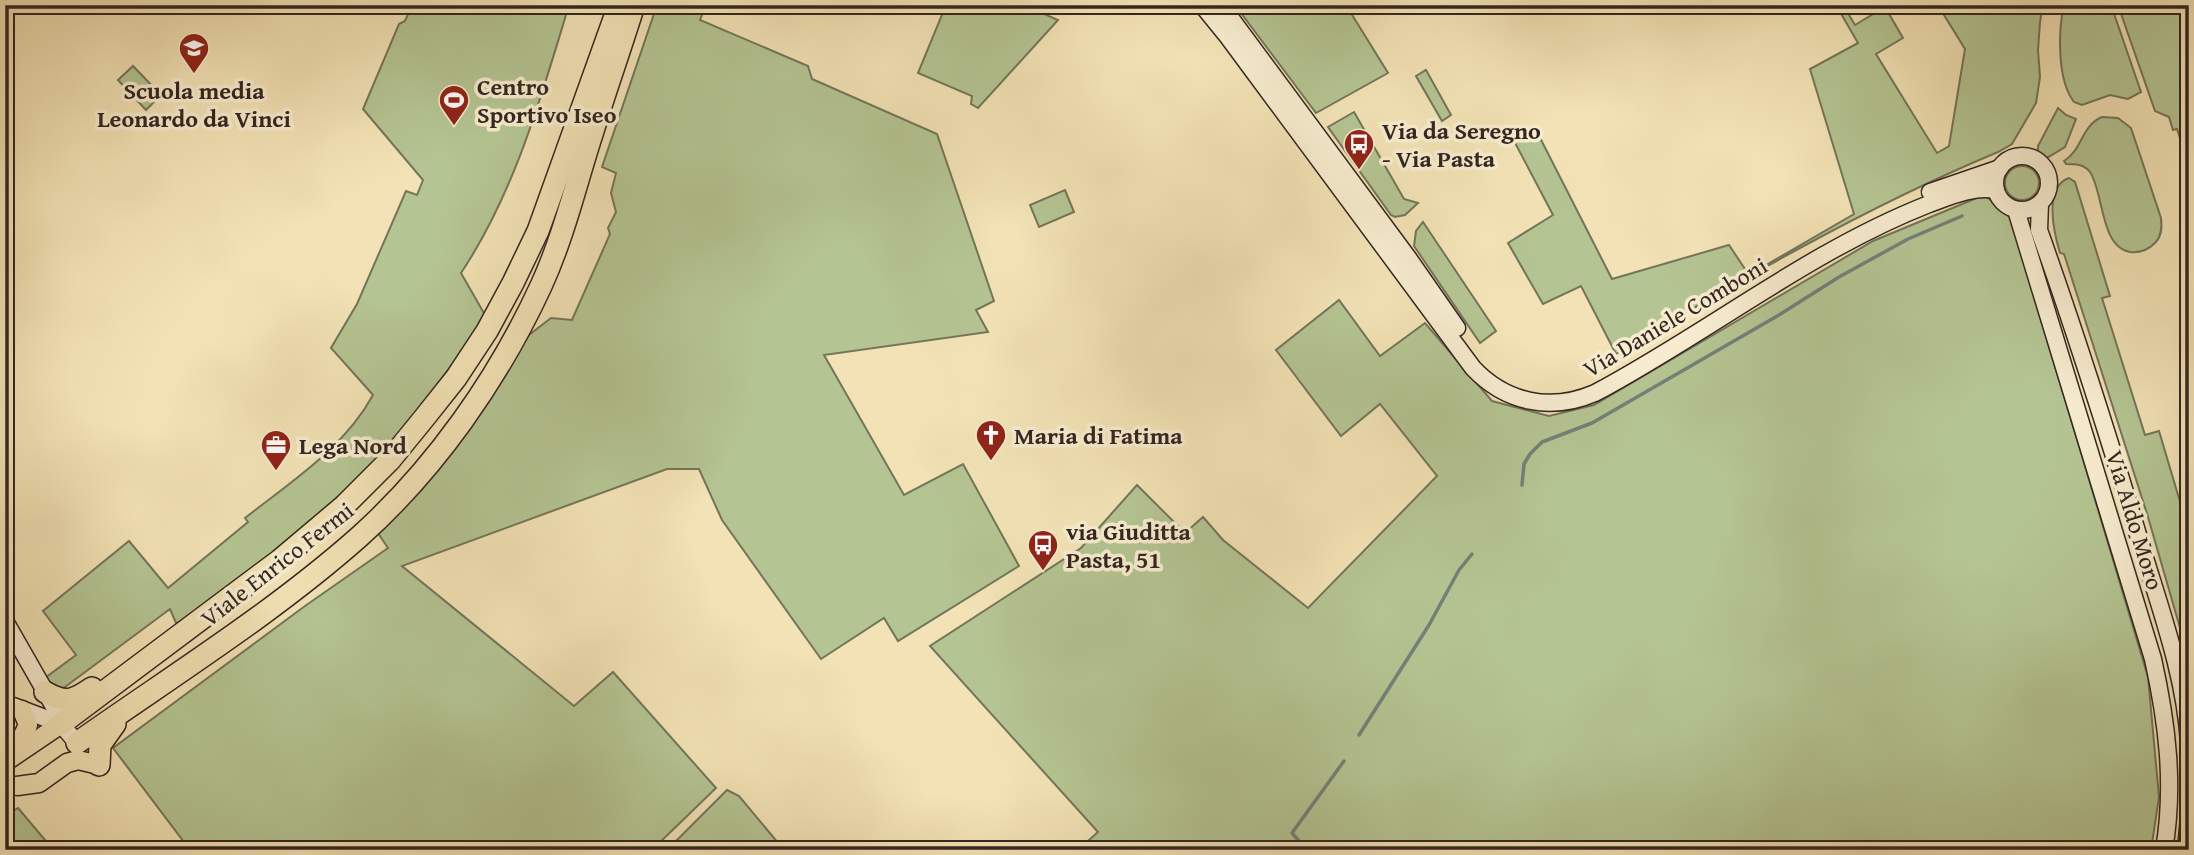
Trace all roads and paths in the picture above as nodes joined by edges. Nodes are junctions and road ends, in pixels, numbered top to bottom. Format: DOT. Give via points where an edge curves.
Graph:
graph roads {
  1 [pos="605,5"];
  2 [pos="619,5"];
  3 [pos="634,5"];
  4 [pos="649,5"];
  5 [pos="1202,5"];
  6 [pos="1221,5"];
  7 [pos="584,127"];
  8 [pos="2000,168"];
  9 [pos="1996,190"];
  10 [pos="2039,204"];
  11 [pos="2016,210"];
  12 [pos="1390,245"];
  13 [pos="5,621"];
  14 [pos="117,682"];
  15 [pos="45,692"];
  16 [pos="13,706"];
  17 [pos="124,710"];
  18 [pos="61,724"];
  19 [pos="77,743"];
  20 [pos="2189,743"];
  21 [pos="9,760"];
  22 [pos="99,765"];
  23 [pos="11,790"];
  24 [pos="2189,817"];
  25 [pos="2164,850"];
  26 [pos="2186,850"];
  1 -- 7 [label="highway"];
  2 -- 7 [label="highway, Viale Enrico Fermi"];
  3 -- 7 [label="highway, Viale Enrico Fermi"];
  4 -- 7 [label="highway" via="628,55"];
  5 -- 12 [label="main road"];
  6 -- 12 [label="main road"];
  7 -- 14 [label="highway, Viale Enrico Fermi" via="487,331 390,460 280,560"];
  7 -- 17 [label="highway, Viale Enrico Fermi" via="565,226 542,284 513,343 436,455 361,535 314,575"];
  8 -- 9 [label="main road"];
  8 -- 10 [label="main road, Via Daniele Comboni" via="2020,156 2042,165 2049,182"];
  8 -- 12 [label="main road, Via Daniele Comboni" via="1916,198 1847,230 1595,380 1559,392 1522,389 1491,371"];
  9 -- 11 [label="main road" via="2001,201"];
  9 -- 12 [label="main road, Via Daniele Comboni" via="1981,187 1950,196 1871,230 1604,388 1562,403 1520,399 1487,381 1468,361"];
  10 -- 11 [label="main road"];
  10 -- 20 [label="main road, Via Aldo Moro" via="2039,229 2169,638"];
  11 -- 25 [label="main road, Via Aldo Moro" via="2155,669 2169,770"];
  13 -- 15 [label="main road"];
  14 -- 15 [label="highway" via="98,683 66,700"];
  14 -- 18 [label="highway, Viale Enrico Fermi"];
  15 -- 18 [label="main road"];
  16 -- 18 [label="main road"];
  16 -- 21 [label="main road" via="29,725"];
  17 -- 19 [label="highway, Viale Enrico Fermi"];
  17 -- 22 [label="highway" via="100,745"];
  18 -- 19 [label="main road"];
  18 -- 21 [label="main road, Viale Enrico Fermi"];
  19 -- 23 [label="main road, Viale Enrico Fermi"];
  22 -- 23 [label="main road" via="78,760 67,763 39,783"];
  24 -- 26 [label="main road"];
}
